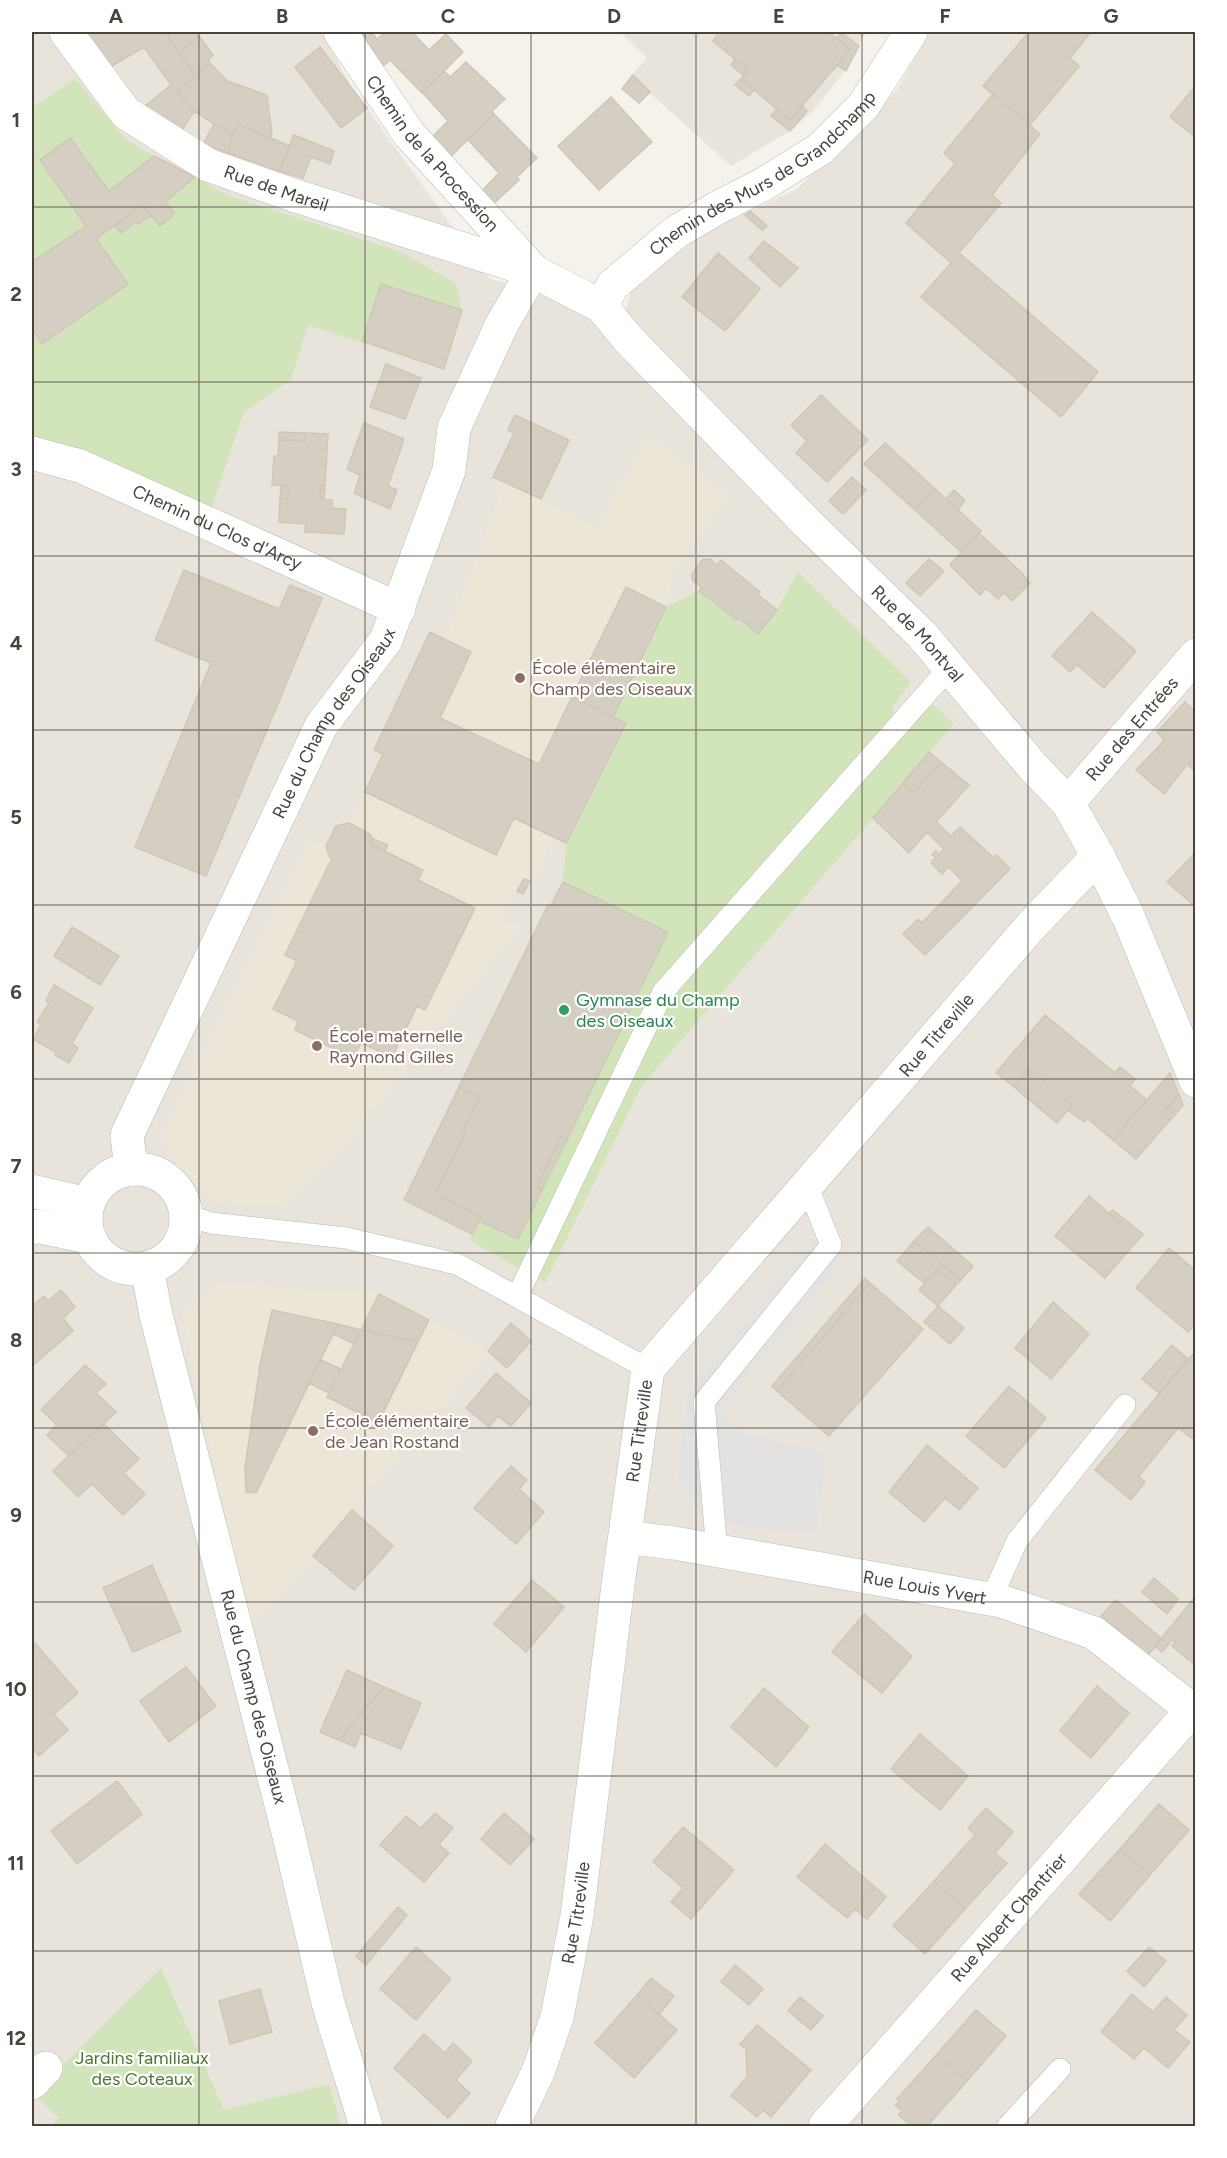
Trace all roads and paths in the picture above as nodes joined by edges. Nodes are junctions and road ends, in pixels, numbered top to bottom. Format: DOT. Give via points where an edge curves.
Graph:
graph roads {
  1 [pos="66,32"];
  2 [pos="340,32"];
  3 [pos="911,32"];
  4 [pos="533,271"];
  5 [pos="601,306"];
  6 [pos="32,453"];
  7 [pos="399,609"];
  8 [pos="1196,655"];
  9 [pos="950,667"];
  10 [pos="1068,802"];
  11 [pos="1098,856"];
  12 [pos="1194,1072"];
  13 [pos="131,1169"];
  14 [pos="807,1185"];
  15 [pos="32,1191"];
  16 [pos="88,1204"];
  17 [pos="186,1215"];
  18 [pos="32,1228"];
  19 [pos="89,1237"];
  20 [pos="147,1268"];
  21 [pos="517,1297"];
  22 [pos="648,1369"];
  23 [pos="1125,1405"];
  24 [pos="625,1537"];
  25 [pos="717,1551"];
  26 [pos="991,1599"];
  27 [pos="1194,1711"];
  28 [pos="1060,2069"];
  29 [pos="366,2127"];
  30 [pos="512,2127"];
  31 [pos="825,2127"];
  32 [pos="1008,2127"];
  1 -- 4 [label="street, Rue de Mareil" via="126,113 208,165"];
  2 -- 4 [label="street, Chemin de la Procession" via="409,134"];
  3 -- 5 [label="street, Chemin des Murs de Grandchamp" via="864,105 820,149 676,232 614,285"];
  4 -- 5 [label="street, Rue de Montval"];
  4 -- 7 [label="street, Rue du Champ des Oiseaux" via="502,324 454,428 449,470"];
  5 -- 9 [label="street, Rue de Montval" via="629,340"];
  6 -- 7 [label="street, Chemin du Clos d'Arcy" via="80,466"];
  7 -- 13 [label="street, Rue du Champ des Oiseaux" via="386,640 316,736 127,1135"];
  8 -- 10 [label="street, Rue des Entrées"];
  9 -- 10 [label="street, Rue de Montval" via="1034,768"];
  9 -- 21 [label="lane" via="663,992"];
  10 -- 11 [label="street, Rue de Montval"];
  11 -- 12 [label="street, Rue de Montval" via="1128,916"];
  11 -- 14 [label="street, Rue Titreville" via="1037,919"];
  13 -- 16 [label="street" via="104,1180"];
  13 -- 17 [label="street" via="147,1170 173,1186"];
  14 -- 22 [label="street, Rue Titreville"];
  14 -- 25 [label="lane" via="831,1245 704,1402"];
  15 -- 16 [label="street"];
  16 -- 19 [label="street"];
  17 -- 20 [label="street" via="180,1243 171,1254"];
  17 -- 21 [label="lane" via="211,1223 346,1238 457,1264"];
  18 -- 19 [label="street"];
  19 -- 20 [label="street" via="106,1259 119,1266"];
  20 -- 29 [label="street, Rue du Champ des Oiseaux" via="328,2003"];
  21 -- 22 [label="lane"];
  22 -- 24 [label="street, Rue Titreville"];
  23 -- 26 [label="lane" via="1017,1541"];
  24 -- 25 [label="street, Rue Louis Yvert"];
  24 -- 30 [label="street, Rue Titreville" via="565,1985 538,2072"];
  25 -- 26 [label="street, Rue Louis Yvert"];
  26 -- 27 [label="street, Rue Louis Yvert" via="1094,1633"];
  27 -- 31 [label="street, Rue Albert Chantrier"];
  28 -- 32 [label="lane"];
}
